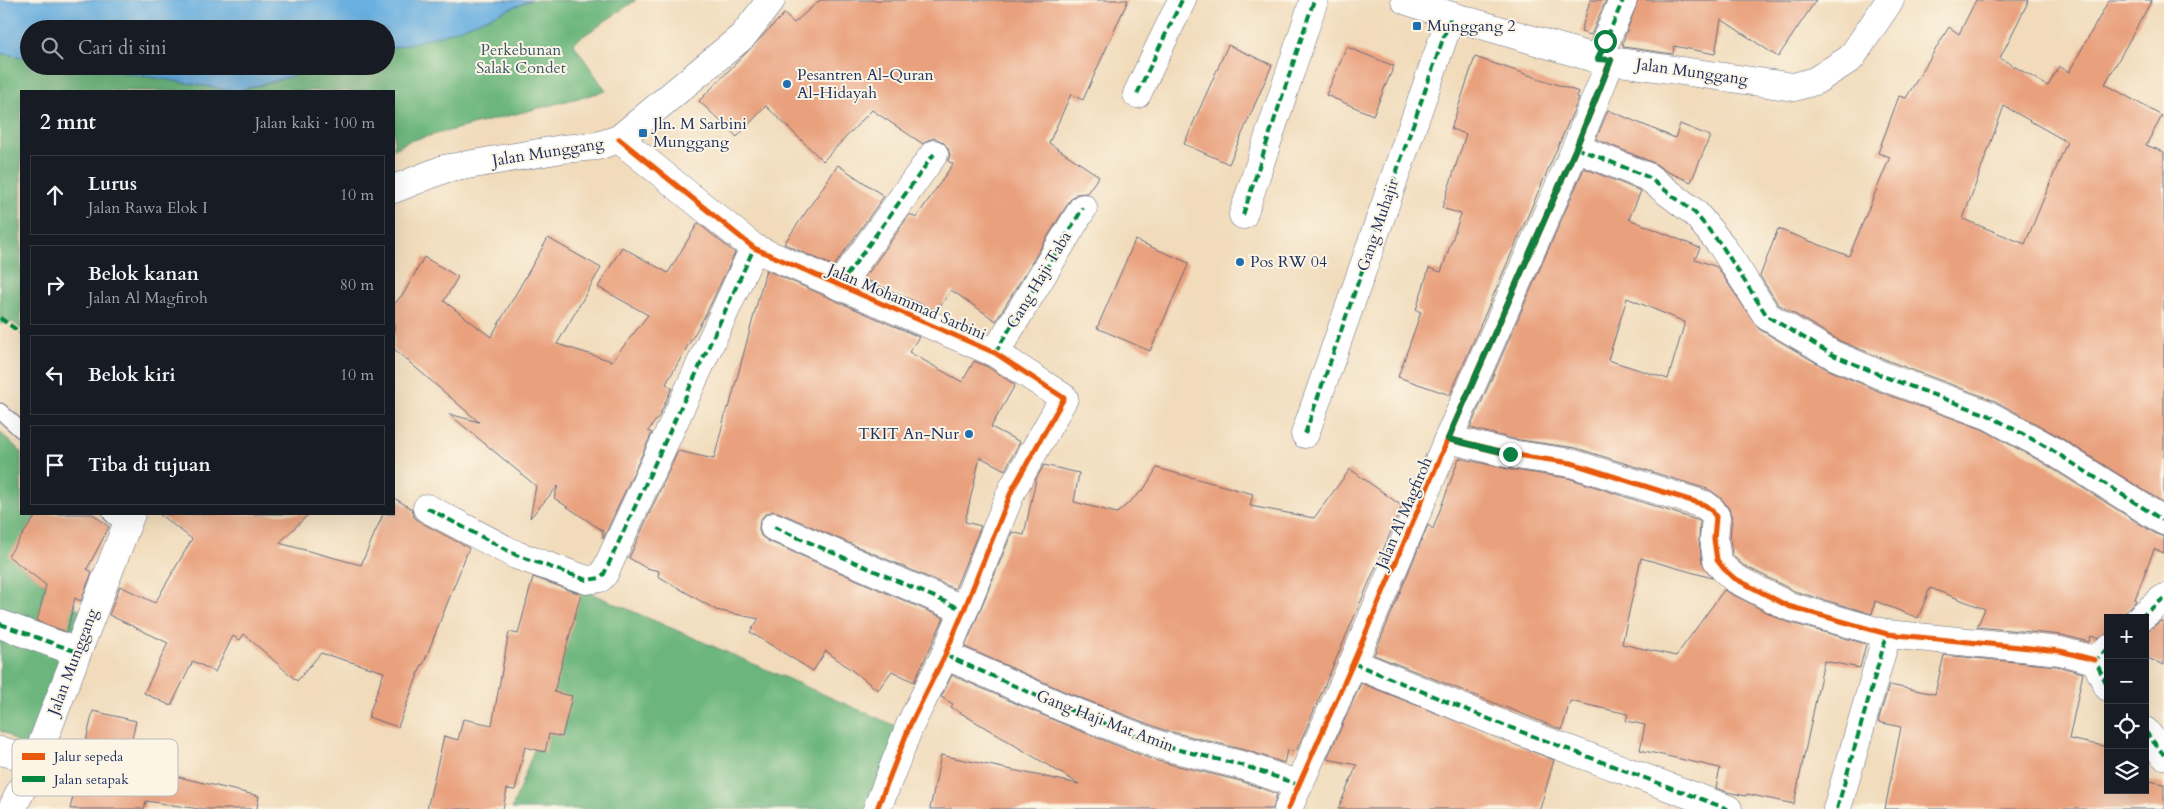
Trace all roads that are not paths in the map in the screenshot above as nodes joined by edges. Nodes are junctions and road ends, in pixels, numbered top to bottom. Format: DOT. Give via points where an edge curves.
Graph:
graph roads {
  1 [pos="771,0"];
  2 [pos="1182,0"];
  3 [pos="1314,0"];
  4 [pos="1405,0"];
  5 [pos="1623,0"];
  6 [pos="1890,0"];
  7 [pos="1451,16"];
  8 [pos="1605,59"];
  9 [pos="1137,94"];
  10 [pos="619,139"];
  11 [pos="1576,148"];
  12 [pos="934,154"];
  13 [pos="395,189"];
  14 [pos="1083,208"];
  15 [pos="1243,215"];
  16 [pos="754,248"];
  17 [pos="839,286"];
  18 [pos="995,353"];
  19 [pos="0,411"];
  20 [pos="20,429"];
  21 [pos="1305,434"];
  22 [pos="1448,439"];
  23 [pos="427,508"];
  24 [pos="122,518"];
  25 [pos="2164,522"];
  26 [pos="774,527"];
  27 [pos="2164,598"];
  28 [pos="964,610"];
  29 [pos="2145,614"];
  30 [pos="0,624"];
  31 [pos="1887,634"];
  32 [pos="77,652"];
  33 [pos="945,655"];
  34 [pos="2102,655"];
  35 [pos="1353,663"];
  36 [pos="2149,736"];
  37 [pos="44,739"];
  38 [pos="2164,755"];
  39 [pos="18,796"];
  40 [pos="1293,797"];
  41 [pos="12,809"];
  42 [pos="876,809"];
  43 [pos="1728,809"];
  44 [pos="1837,809"];
  1 -- 10 [label="street, Jalan Munggang" via="744,36"];
  2 -- 9 [label="street"];
  3 -- 15 [label="street"];
  4 -- 7 [label="street, Jalan Munggang"];
  5 -- 8 [label="street, Jalan Al Magfiroh"];
  6 -- 8 [label="street, Jalan Munggang" via="1852,58 1821,79 1794,87"];
  7 -- 8 [label="street, Jalan Munggang"];
  7 -- 21 [label="street, Gang Muhajir"];
  8 -- 11 [label="street, Jalan Al Magfiroh"];
  10 -- 13 [label="street, Jalan Munggang" via="597,146 444,169"];
  10 -- 16 [label="street, Jalan Mohammad Sarbini"];
  11 -- 22 [label="street, Jalan Al Magfiroh"];
  11 -- 25 [label="street" via="1648,178 1696,213 1722,246 1767,316 1833,355 1988,415"];
  12 -- 17 [label="street"];
  14 -- 18 [label="street, Gang Haji Taba"];
  16 -- 17 [label="street, Jalan Mohammad Sarbini"];
  16 -- 23 [label="street" via="600,578 587,580 516,555"];
  17 -- 18 [label="street, Jalan Mohammad Sarbini"];
  18 -- 28 [label="street, Jalan Mohammad Sarbini" via="1064,398 1012,490"];
  19 -- 20 [label="lane"];
  22 -- 31 [label="street" via="1510,454 1571,463 1705,505 1716,517 1714,539 1717,560 1734,578 1788,606"];
  22 -- 35 [label="street, Jalan Al Magfiroh"];
  24 -- 32 [label="street, Jalan Munggang"];
  26 -- 28 [label="street"];
  27 -- 29 [label="street"];
  28 -- 33 [label="street, Jalan Mohammad Sarbini"];
  30 -- 32 [label="street"];
  31 -- 34 [label="street"];
  31 -- 44 [label="street"];
  32 -- 37 [label="street, Jalan Munggang"];
  33 -- 40 [label="street, Gang Haji Mat Amin" via="1159,745 1245,766"];
  33 -- 42 [label="street, Jalan Mohammad Sarbini" via="910,725"];
  35 -- 40 [label="street, Jalan Al Magfiroh"];
  35 -- 43 [label="street" via="1506,726"];
  36 -- 38 [label="street"];
  39 -- 41 [label="street, Jalan Munggang"];
}
